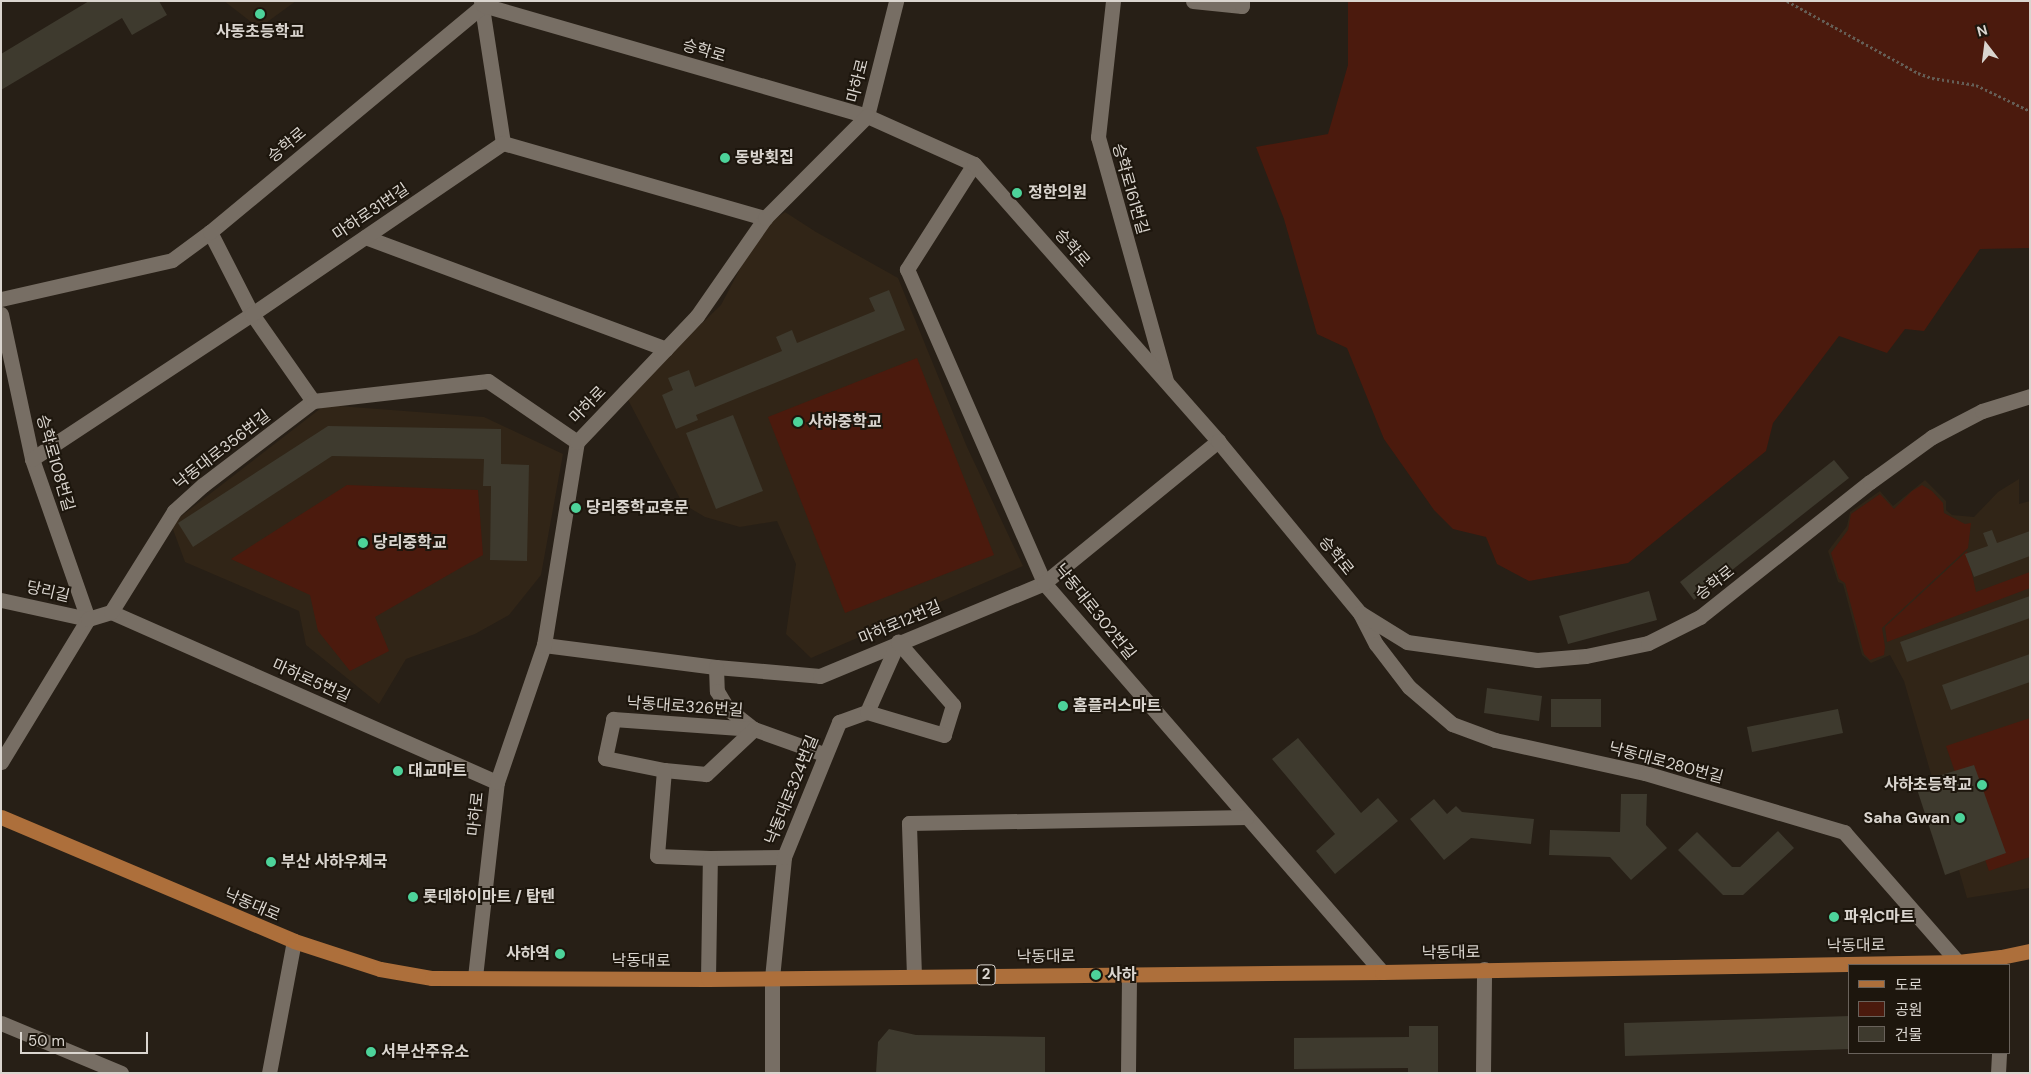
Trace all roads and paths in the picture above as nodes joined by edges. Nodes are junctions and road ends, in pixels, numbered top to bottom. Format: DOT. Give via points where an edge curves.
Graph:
graph roads {
  1 [pos="896,1"];
  2 [pos="1113,1"];
  3 [pos="1193,1"];
  4 [pos="1242,1"];
  5 [pos="1787,1"];
  6 [pos="484,2"];
  7 [pos="2030,111"];
  8 [pos="867,116"];
  9 [pos="503,143"];
  10 [pos="974,164"];
  11 [pos="765,218"];
  12 [pos="210,232"];
  13 [pos="365,237"];
  14 [pos="1,299"];
  15 [pos="1,314"];
  16 [pos="252,314"];
  17 [pos="666,349"];
  18 [pos="1166,381"];
  19 [pos="2030,396"];
  20 [pos="313,401"];
  21 [pos="1218,441"];
  22 [pos="577,442"];
  23 [pos="32,459"];
  24 [pos="1044,583"];
  25 [pos="1,600"];
  26 [pos="111,612"];
  27 [pos="1360,613"];
  28 [pos="88,619"];
  29 [pos="898,642"];
  30 [pos="544,645"];
  31 [pos="716,667"];
  32 [pos="867,712"];
  33 [pos="754,729"];
  34 [pos="824,754"];
  35 [pos="1,762"];
  36 [pos="664,770"];
  37 [pos="497,782"];
  38 [pos="1,817"];
  39 [pos="1247,817"];
  40 [pos="784,857"];
  41 [pos="710,858"];
  42 [pos="294,941"];
  43 [pos="2030,951"];
  44 [pos="2001,961"];
  45 [pos="1958,962"];
  46 [pos="1484,969"];
  47 [pos="1382,972"];
  48 [pos="1128,974"];
  49 [pos="914,976"];
  50 [pos="475,977"];
  51 [pos="772,978"];
  52 [pos="708,979"];
  53 [pos="1,1023"];
  54 [pos="1999,1054"];
  55 [pos="121,1073"];
  56 [pos="269,1073"];
  57 [pos="772,1073"];
  58 [pos="1128,1073"];
  59 [pos="1483,1073"];
  60 [pos="1998,1073"];
  1 -- 8 [label="street, 마하로"];
  2 -- 18 [label="street, 승학로161번길" via="1098,137"];
  3 -- 4 [label="street" via="1242,6"];
  5 -- 7 [label="path" via="1918,73 1976,85"];
  6 -- 8 [label="street, 승학로"];
  6 -- 9 [label="street"];
  6 -- 12 [label="street, 승학로"];
  8 -- 10 [label="street, 승학로"];
  8 -- 11 [label="street, 마하로"];
  9 -- 11 [label="street"];
  9 -- 13 [label="street, 마하로31번길"];
  10 -- 18 [label="street, 승학로"];
  10 -- 24 [label="street, 낙동대로302번길" via="908,269"];
  11 -- 17 [label="street, 마하로" via="697,316"];
  12 -- 14 [label="street, 승학로" via="172,260"];
  12 -- 16 [label="street"];
  13 -- 16 [label="street, 마하로31번길"];
  13 -- 17 [label="street"];
  15 -- 23 [label="street, 승학로108번길"];
  16 -- 20 [label="street"];
  16 -- 23 [label="street, 마하로31번길"];
  17 -- 22 [label="street, 마하로"];
  18 -- 21 [label="street, 승학로"];
  19 -- 27 [label="street, 승학로" via="1982,412 1932,437 1700,617 1648,643 1586,656 1537,660 1407,642"];
  20 -- 22 [label="street" via="488,381"];
  20 -- 26 [label="street, 낙동대로356번길" via="174,511"];
  21 -- 24 [label="street, 마하로12번길"];
  21 -- 27 [label="street, 승학로"];
  22 -- 30 [label="street, 마하로"];
  23 -- 28 [label="street, 승학로108번길"];
  24 -- 29 [label="street, 마하로12번길"];
  24 -- 39 [label="street, 낙동대로302번길"];
  25 -- 28 [label="street, 당리길"];
  26 -- 28 [label="street"];
  26 -- 37 [label="street, 마하로5번길"];
  27 -- 45 [label="street, 낙동대로280번길" via="1376,644 1410,687 1452,724 1495,740 1645,772 1844,832"];
  28 -- 35 [label="street"];
  29 -- 31 [label="street, 마하로12번길" via="820,676"];
  29 -- 32 [label="street"];
  29 -- 32 [label="street" via="952,705 944,736"];
  30 -- 31 [label="street, 마하로12번길"];
  30 -- 37 [label="street, 마하로"];
  31 -- 33 [label="street" via="718,691 728,709"];
  32 -- 34 [label="street, 낙동대로324번길" via="839,722"];
  33 -- 34 [label="street"];
  33 -- 36 [label="street" via="706,774"];
  33 -- 36 [label="street, 낙동대로326번길" via="613,719 605,758"];
  34 -- 40 [label="street, 낙동대로324번길"];
  36 -- 41 [label="street" via="657,856"];
  37 -- 50 [label="street, 마하로"];
  38 -- 42 [label="main road, 낙동대로 / 2"];
  39 -- 47 [label="street, 낙동대로302번길"];
  39 -- 49 [label="street" via="909,823"];
  40 -- 41 [label="street"];
  40 -- 51 [label="street, 낙동대로324번길"];
  41 -- 52 [label="street"];
  42 -- 50 [label="main road, 낙동대로 / 2" via="380,969 432,978"];
  42 -- 56 [label="street"];
  43 -- 44 [label="main road, 낙동대로 / 2"];
  44 -- 45 [label="main road, 낙동대로 / 2"];
  45 -- 46 [label="main road, 낙동대로 / 2"];
  46 -- 47 [label="main road, 낙동대로 / 2"];
  46 -- 59 [label="street"];
  47 -- 48 [label="main road, 낙동대로 / 2"];
  48 -- 49 [label="main road, 낙동대로 / 2"];
  48 -- 58 [label="street"];
  49 -- 51 [label="main road, 낙동대로 / 2"];
  50 -- 52 [label="main road, 낙동대로 / 2"];
  51 -- 52 [label="main road, 낙동대로 / 2"];
  51 -- 57 [label="street, 낙동대로324번길"];
  53 -- 55 [label="street"];
  54 -- 60 [label="street"];
}
